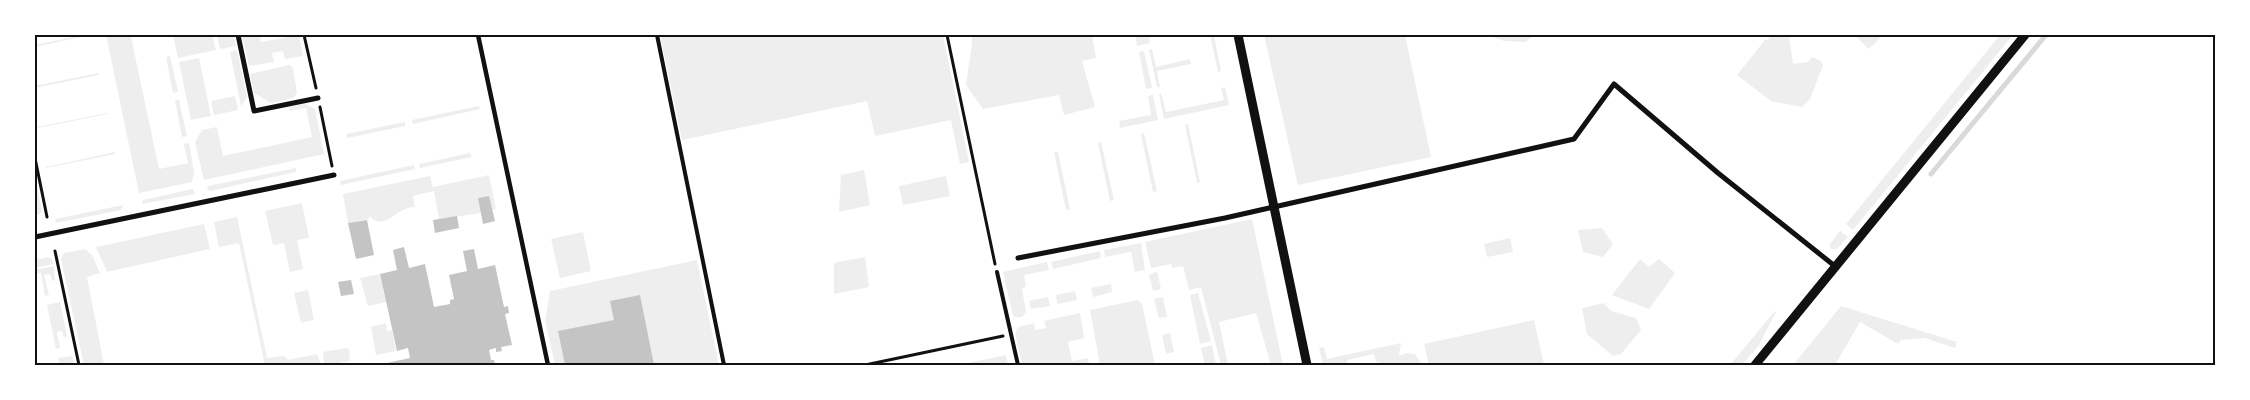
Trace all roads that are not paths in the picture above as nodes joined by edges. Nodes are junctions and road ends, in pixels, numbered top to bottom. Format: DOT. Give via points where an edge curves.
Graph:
graph roads {
  1 [pos="238,35"];
  2 [pos="478,35"];
  3 [pos="657,35"];
  4 [pos="1238,35"];
  5 [pos="2025,35"];
  6 [pos="318,98"];
  7 [pos="334,175"];
  8 [pos="1274,206"];
  9 [pos="35,237"];
  10 [pos="1018,258"];
  11 [pos="1836,267"];
  12 [pos="997,272"];
  13 [pos="548,365"];
  14 [pos="724,365"];
  15 [pos="1018,365"];
  16 [pos="1307,365"];
  17 [pos="1755,365"];
  1 -- 6 [label="street" via="254,110"];
  2 -- 13 [label="street"];
  3 -- 14 [label="lane"];
  4 -- 8 [label="street"];
  5 -- 11 [label="street"];
  7 -- 9 [label="street"];
  8 -- 10 [label="street"];
  8 -- 11 [label="street" via="1574,139 1614,84"];
  8 -- 16 [label="street"];
  11 -- 17 [label="street"];
  12 -- 15 [label="lane"];
}
